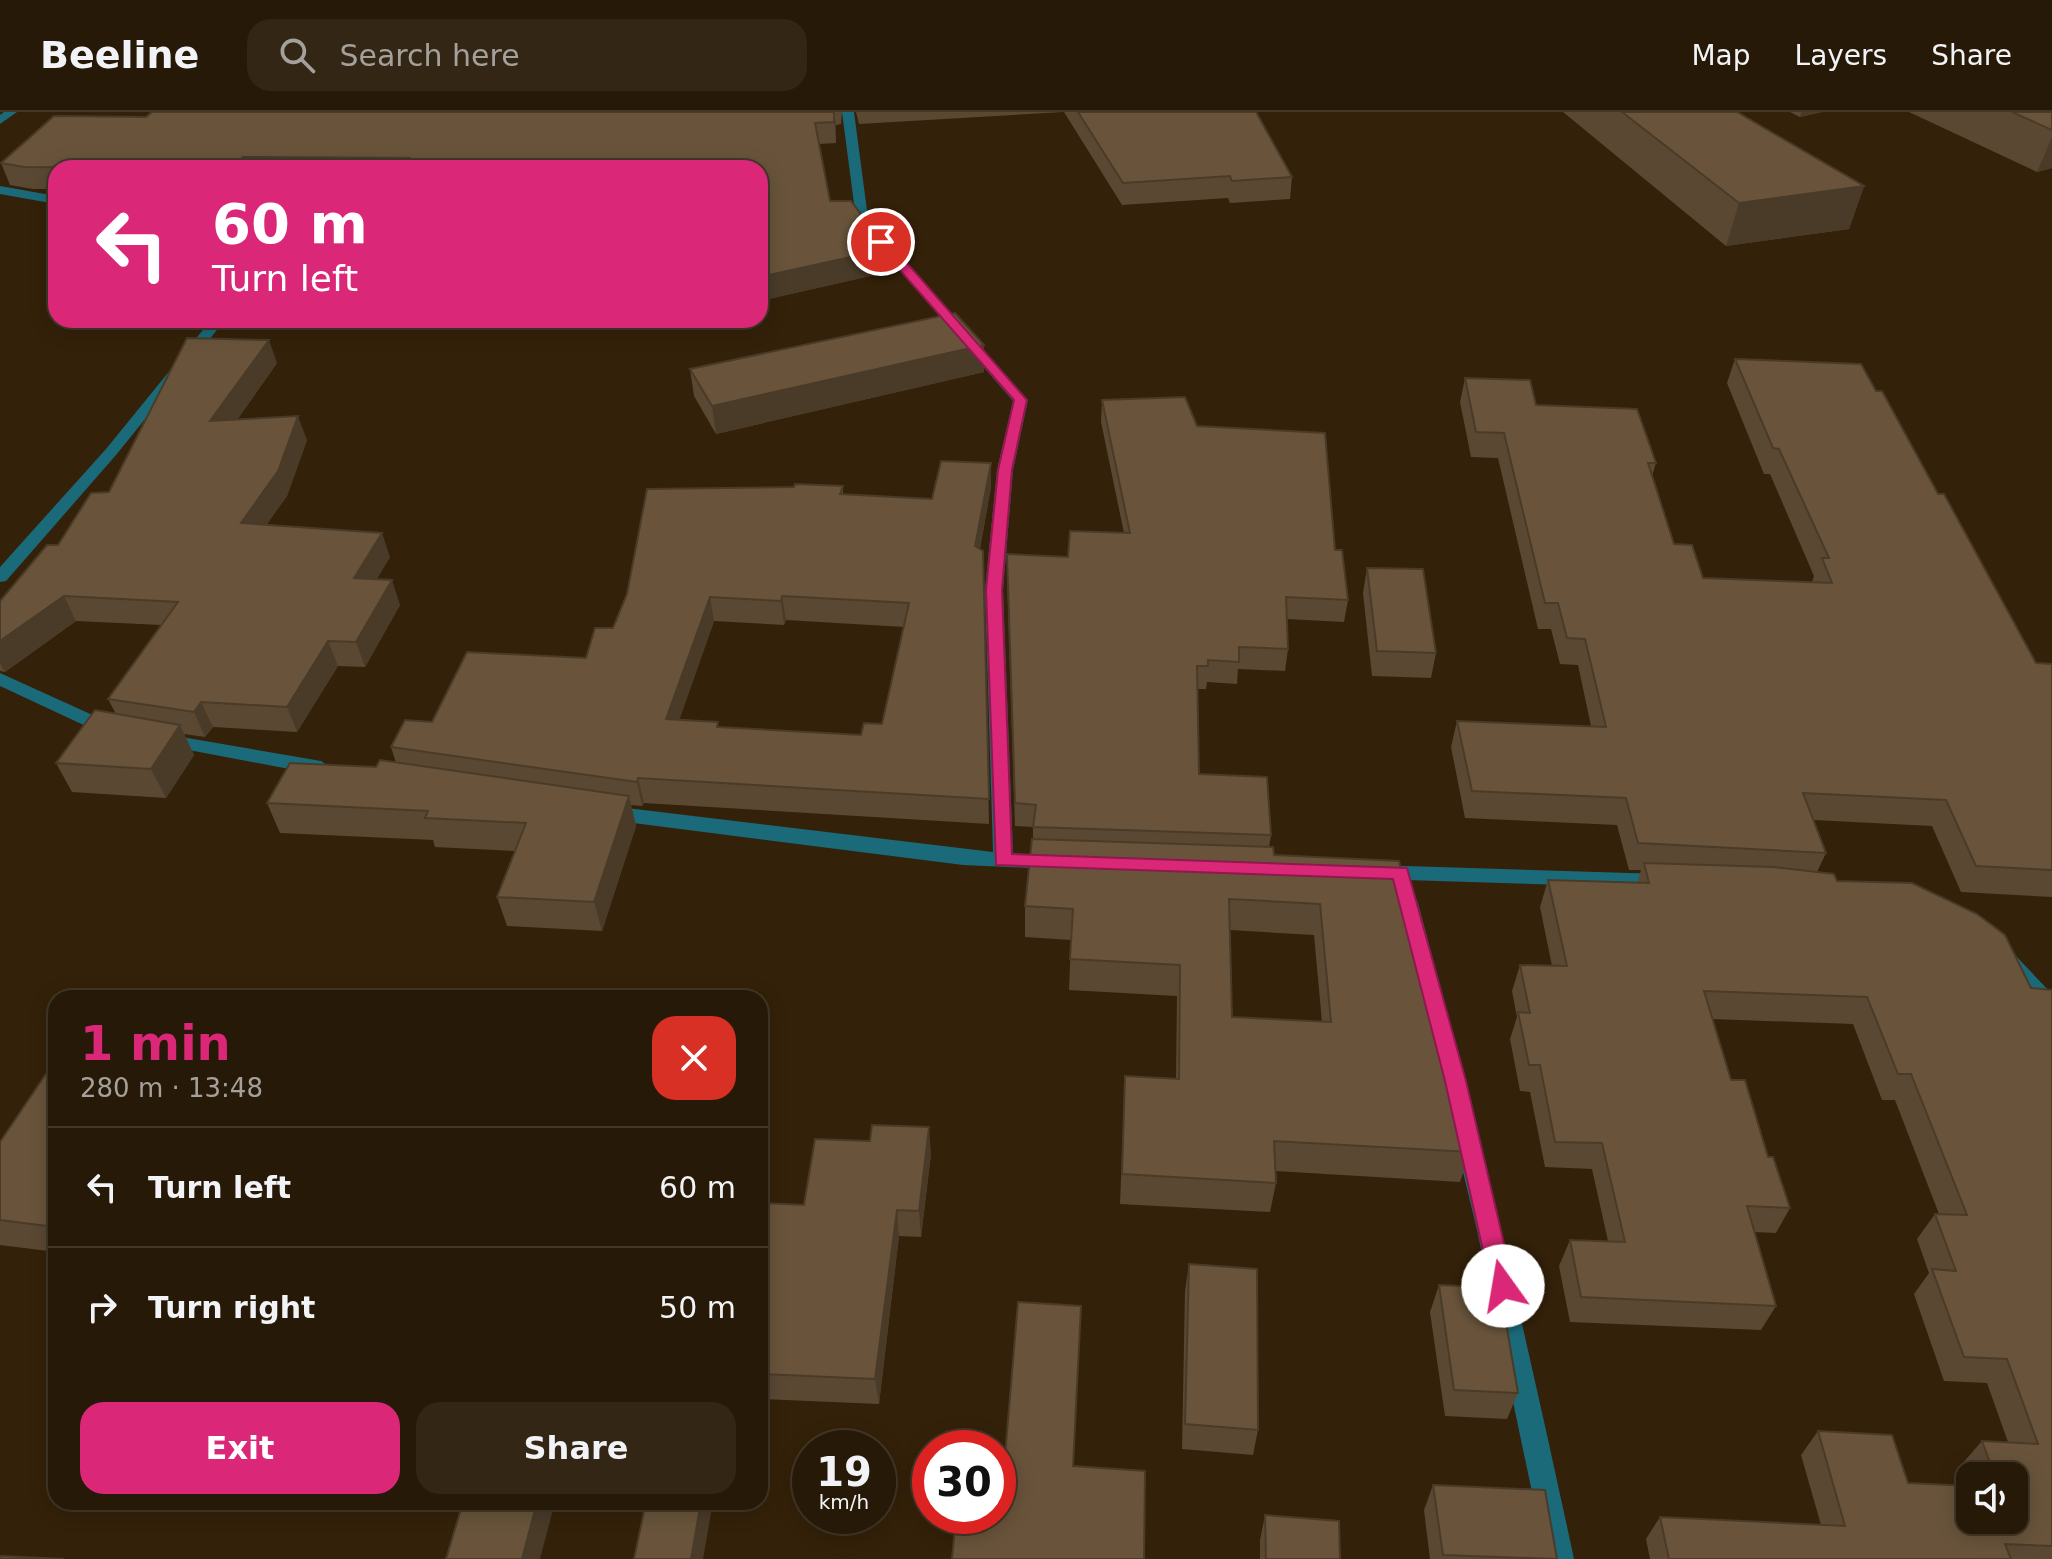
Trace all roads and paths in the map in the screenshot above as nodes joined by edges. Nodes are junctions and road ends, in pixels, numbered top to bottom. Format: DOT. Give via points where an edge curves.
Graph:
graph roads {
  1 [pos="11,112"];
  2 [pos="848,112"];
  3 [pos="0,121"];
  4 [pos="0,190"];
  5 [pos="48,199"];
  6 [pos="212,328"];
  7 [pos="0,577"];
  8 [pos="0,679"];
  9 [pos="340,771"];
  10 [pos="584,809"];
  11 [pos="1003,860"];
  12 [pos="1082,863"];
  13 [pos="1352,871"];
  14 [pos="1400,872"];
  15 [pos="1683,882"];
  16 [pos="1993,950"];
  17 [pos="2052,1008"];
  18 [pos="1560,1559"];
  1 -- 3 [label="street"];
  2 -- 11 [label="street" via="862,219 1021,400 1005,470 994,590"];
  4 -- 5 [label="street"];
  6 -- 7 [label="street"];
  8 -- 9 [label="street" via="113,731"];
  10 -- 11 [label="street"];
  11 -- 12 [label="street"];
  13 -- 14 [label="street"];
  14 -- 15 [label="street"];
  14 -- 18 [label="street" via="1459,1097"];
  16 -- 17 [label="street"];
}
